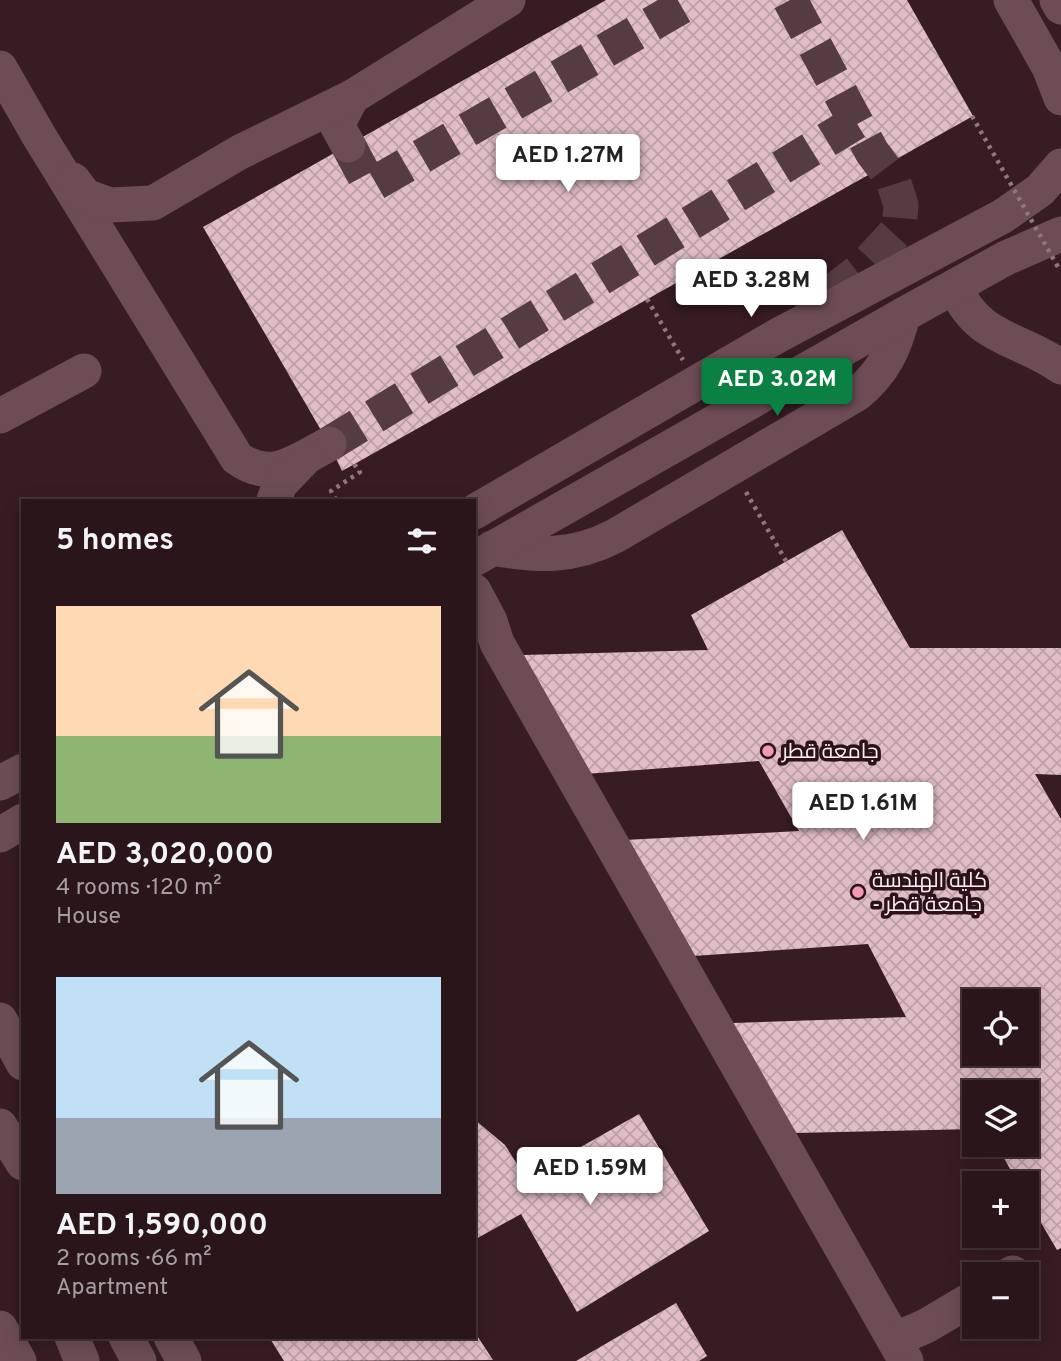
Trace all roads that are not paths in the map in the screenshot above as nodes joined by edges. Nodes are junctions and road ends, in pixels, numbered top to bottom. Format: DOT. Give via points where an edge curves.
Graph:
graph roads {
  1 [pos="509,0"];
  2 [pos="1011,0"];
  3 [pos="1057,0"];
  4 [pos="1061,7"];
  5 [pos="0,68"];
  6 [pos="352,97"];
  7 [pos="1061,98"];
  8 [pos="39,136"];
  9 [pos="348,145"];
  10 [pos="1061,166"];
  11 [pos="1059,251"];
  12 [pos="963,283"];
  13 [pos="903,315"];
  14 [pos="1061,367"];
  15 [pos="83,371"];
  16 [pos="0,416"];
  17 [pos="275,499"];
  18 [pos="476,511"];
  19 [pos="483,554"];
  20 [pos="476,595"];
  21 [pos="486,632"];
  22 [pos="21,772"];
  23 [pos="0,783"];
  24 [pos="21,822"];
  25 [pos="0,835"];
  26 [pos="0,1020"];
  27 [pos="21,1059"];
  28 [pos="0,1128"];
  29 [pos="21,1160"];
  30 [pos="962,1305"];
  31 [pos="962,1322"];
  32 [pos="0,1328"];
  33 [pos="73,1339"];
  34 [pos="127,1339"];
  35 [pos="172,1339"];
  36 [pos="900,1351"];
  37 [pos="19,1361"];
  38 [pos="82,1361"];
  39 [pos="139,1361"];
  40 [pos="184,1361"];
  1 -- 6 [label="street"];
  2 -- 7 [label="street"];
  3 -- 4 [label="street"];
  5 -- 8 [label="street"];
  6 -- 8 [label="street" via="240,152 153,203 110,205 85,196 53,146"];
  6 -- 9 [label="street" via="337,125"];
  8 -- 17 [label="street" via="237,458 260,470 274,470 330,454 280,484"];
  10 -- 18 [label="street" via="1023,204 777,336"];
  11 -- 12 [label="street" via="1006,258"];
  12 -- 13 [label="street"];
  12 -- 14 [label="street" via="974,318"];
  13 -- 19 [label="street"];
  13 -- 19 [label="street" via="890,357 857,394 615,536 586,549 555,555"];
  15 -- 16 [label="street"];
  20 -- 21 [label="street" via="491,621"];
  21 -- 36 [label="street"];
  22 -- 23 [label="street"];
  24 -- 25 [label="street"];
  26 -- 27 [label="street"];
  28 -- 29 [label="street"];
  30 -- 36 [label="street" via="926,1326"];
  31 -- 36 [label="street"];
  32 -- 37 [label="street"];
  33 -- 38 [label="street"];
  34 -- 39 [label="street"];
  35 -- 40 [label="street"];
}
